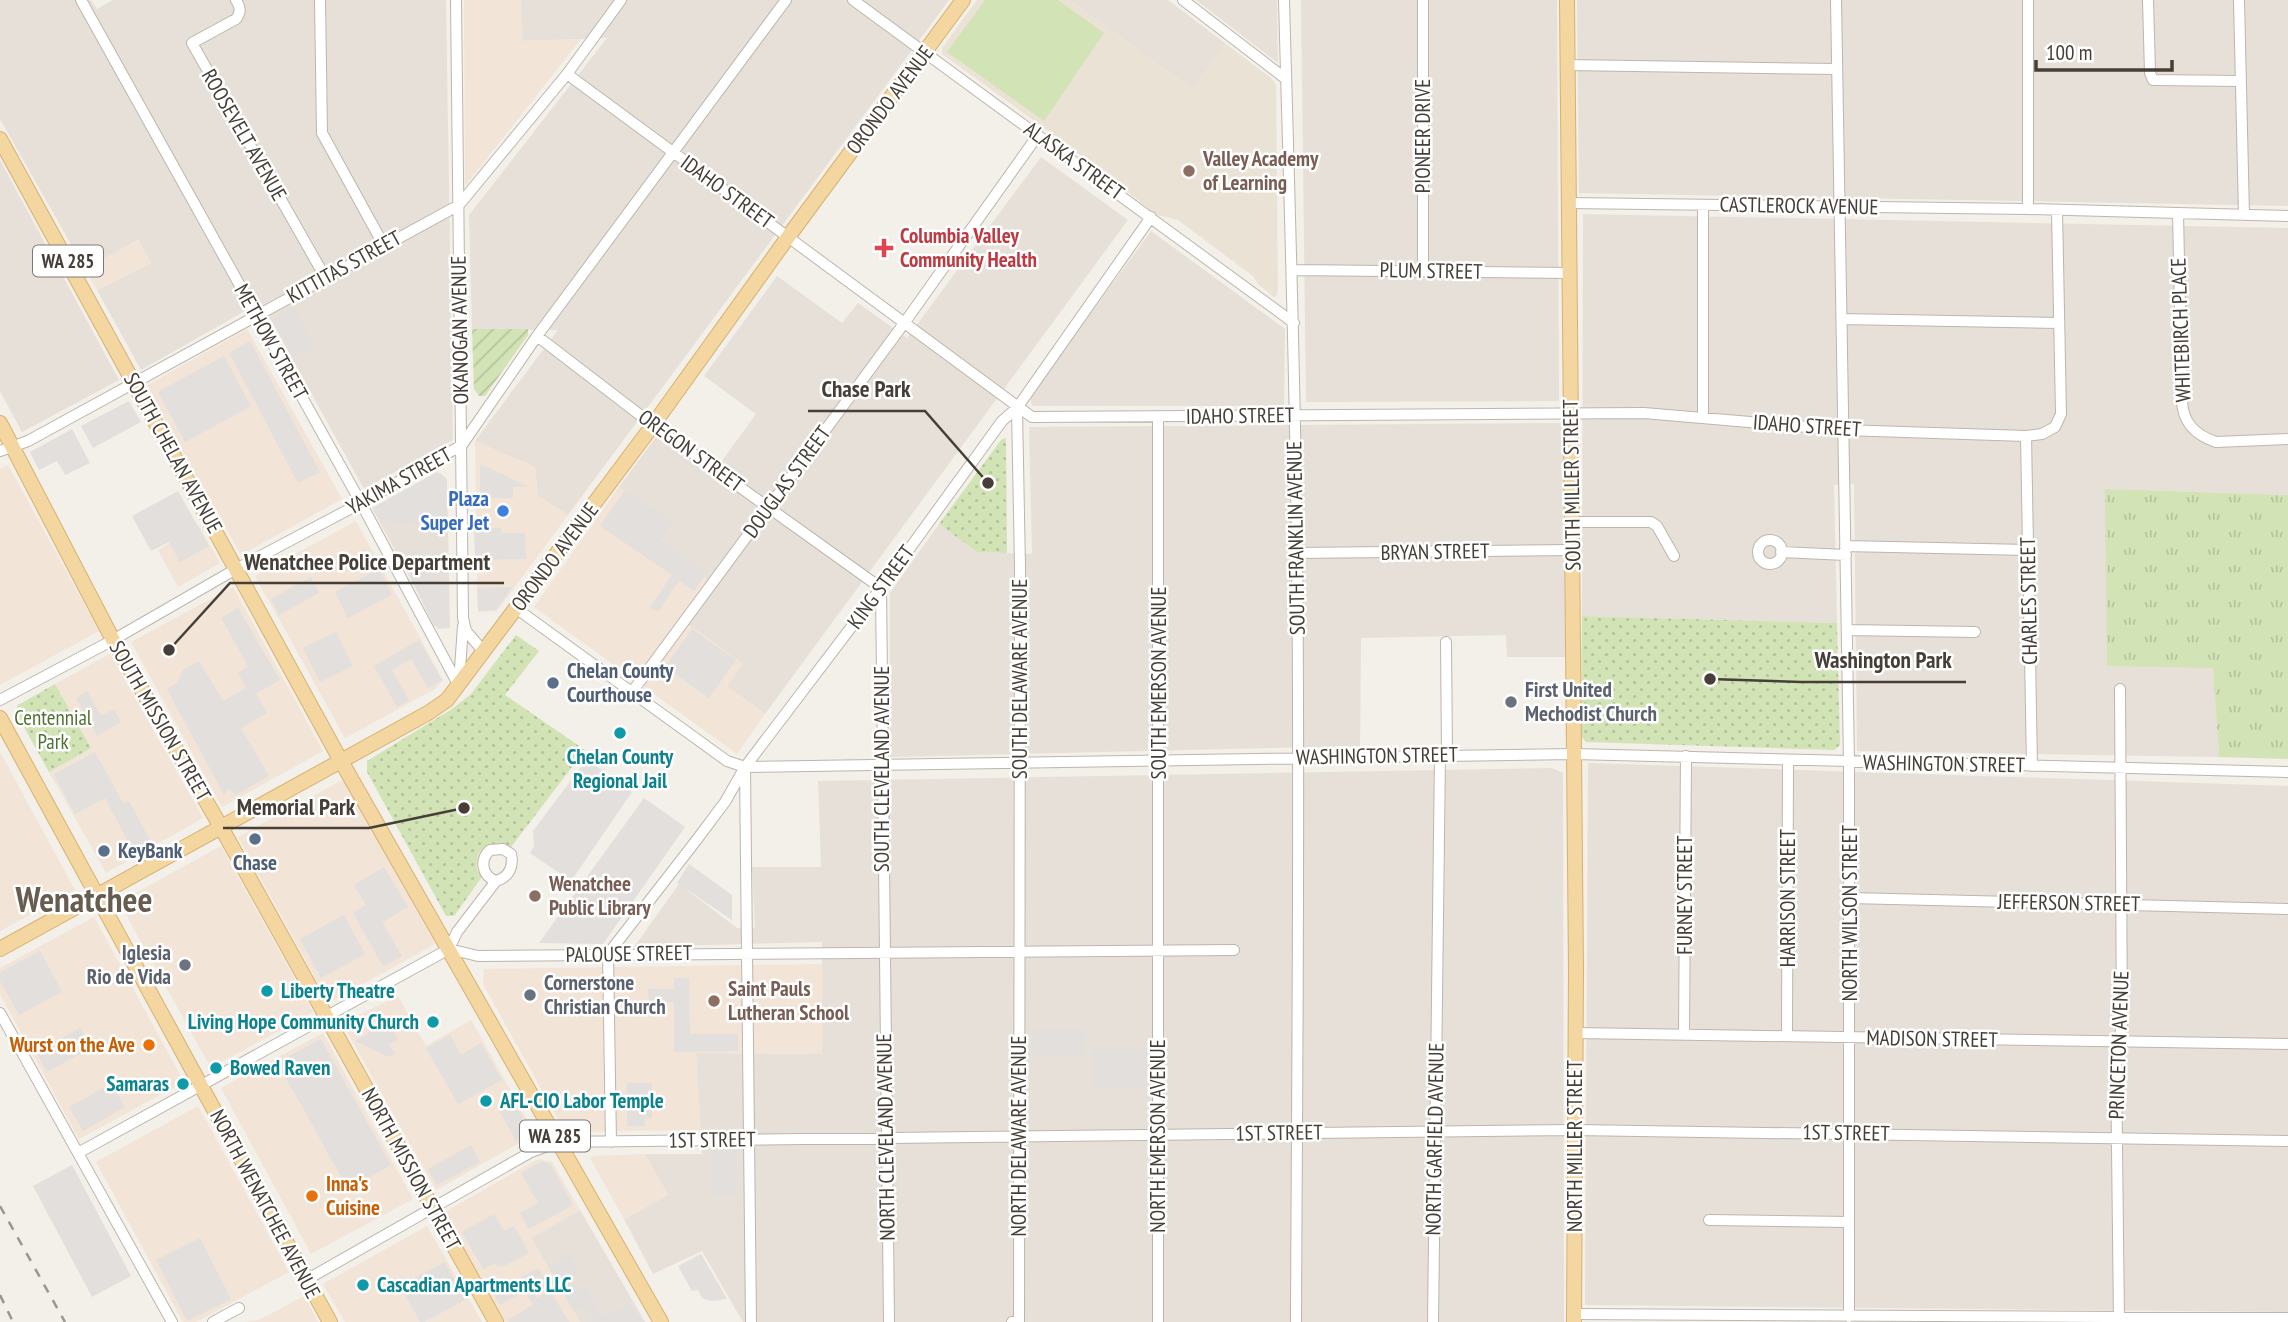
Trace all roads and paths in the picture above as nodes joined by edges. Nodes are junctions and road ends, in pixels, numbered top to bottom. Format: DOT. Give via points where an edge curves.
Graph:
graph roads {
  1 [pos="81,0"];
  2 [pos="236,0"];
  3 [pos="320,0"];
  4 [pos="456,0"];
  5 [pos="620,0"];
  6 [pos="786,0"];
  7 [pos="853,0"];
  8 [pos="963,0"];
  9 [pos="1183,0"];
  10 [pos="1284,0"];
  11 [pos="1423,0"];
  12 [pos="1567,0"];
  13 [pos="1836,0"];
  14 [pos="2028,0"];
  15 [pos="2148,0"];
  16 [pos="2239,0"];
  17 [pos="925,52"];
  18 [pos="1567,65"];
  19 [pos="1837,69"];
  20 [pos="567,74"];
  21 [pos="1286,79"];
  22 [pos="2241,81"];
  23 [pos="1038,135"];
  24 [pos="0,139"];
  25 [pos="673,153"];
  26 [pos="1569,203"];
  27 [pos="459,205"];
  28 [pos="1703,205"];
  29 [pos="1840,207"];
  30 [pos="2028,209"];
  31 [pos="2057,210"];
  32 [pos="2178,213"];
  33 [pos="2244,215"];
  34 [pos="2288,216"];
  35 [pos="1151,217"];
  36 [pos="788,237"];
  37 [pos="383,244"];
  38 [pos="1292,270"];
  39 [pos="1423,271"];
  40 [pos="1570,273"];
  41 [pos="325,277"];
  42 [pos="256,316"];
  43 [pos="1842,319"];
  44 [pos="905,322"];
  45 [pos="1294,323"];
  46 [pos="2059,323"];
  47 [pos="537,336"];
  48 [pos="135,383"];
  49 [pos="1017,408"];
  50 [pos="1571,413"];
  51 [pos="1295,415"];
  52 [pos="1158,417"];
  53 [pos="1703,418"];
  54 [pos="0,423"];
  55 [pos="653,425"];
  56 [pos="1843,430"];
  57 [pos="2026,436"];
  58 [pos="2288,439"];
  59 [pos="462,445"];
  60 [pos="7,449"];
  61 [pos="361,503"];
  62 [pos="768,506"];
  63 [pos="1572,522"];
  64 [pos="1572,550"];
  65 [pos="2028,550"];
  66 [pos="1846,551"];
  67 [pos="1781,552"];
  68 [pos="1297,553"];
  69 [pos="1674,556"];
  70 [pos="236,569"];
  71 [pos="881,587"];
  72 [pos="517,609"];
  73 [pos="463,618"];
  74 [pos="1847,630"];
  75 [pos="1975,632"];
  76 [pos="113,639"];
  77 [pos="1446,642"];
  78 [pos="484,652"];
  79 [pos="459,686"];
  80 [pos="2120,689"];
  81 [pos="632,692"];
  82 [pos="0,699"];
  83 [pos="0,718"];
  84 [pos="1574,754"];
  85 [pos="1444,755"];
  86 [pos="1686,756"];
  87 [pos="1298,757"];
  88 [pos="1159,759"];
  89 [pos="1788,760"];
  90 [pos="341,761"];
  91 [pos="1849,762"];
  92 [pos="1020,763"];
  93 [pos="883,766"];
  94 [pos="2032,766"];
  95 [pos="746,767"];
  96 [pos="2120,768"];
  97 [pos="2288,772"];
  98 [pos="221,827"];
  99 [pos="496,881"];
  100 [pos="97,895"];
  101 [pos="1850,898"];
  102 [pos="2121,905"];
  103 [pos="2288,909"];
  104 [pos="0,949"];
  105 [pos="449,949"];
  106 [pos="1159,949"];
  107 [pos="1234,950"];
  108 [pos="883,951"];
  109 [pos="1020,951"];
  110 [pos="747,953"];
  111 [pos="608,954"];
  112 [pos="1576,970"];
  113 [pos="0,1013"];
  114 [pos="326,1016"];
  115 [pos="1576,1033"];
  116 [pos="1684,1034"];
  117 [pos="1787,1036"];
  118 [pos="1850,1038"];
  119 [pos="2118,1043"];
  120 [pos="2288,1044"];
  121 [pos="202,1085"];
  122 [pos="1576,1130"];
  123 [pos="1434,1131"];
  124 [pos="1297,1133"];
  125 [pos="1850,1133"];
  126 [pos="1158,1135"];
  127 [pos="1019,1137"];
  128 [pos="2116,1138"];
  129 [pos="749,1139"];
  130 [pos="887,1139"];
  131 [pos="2288,1140"];
  132 [pos="558,1142"];
  133 [pos="611,1142"];
  134 [pos="78,1153"];
  135 [pos="433,1208"];
  136 [pos="1709,1220"];
  137 [pos="1849,1222"];
  138 [pos="306,1280"];
  139 [pos="239,1308"];
  140 [pos="1849,1317"];
  141 [pos="1574,1318"];
  142 [pos="2288,1318"];
  143 [pos="2119,1320"];
  144 [pos="172,1322"];
  145 [pos="213,1322"];
  146 [pos="330,1322"];
  147 [pos="496,1322"];
  148 [pos="662,1322"];
  149 [pos="751,1322"];
  150 [pos="889,1322"];
  151 [pos="1012,1322"];
  152 [pos="1019,1322"];
  153 [pos="1158,1322"];
  154 [pos="1296,1322"];
  155 [pos="1433,1322"];
  1 -- 42 [label="street, METHOW STREET"];
  2 -- 41 [label="street, ROOSEVELT AVENUE" via="240,7 236,19 192,43"];
  3 -- 37 [label="street" via="322,133"];
  4 -- 27 [label="street, OKANOGAN AVENUE"];
  5 -- 20 [label="street, KITTITAS STREET"];
  6 -- 25 [label="street, YAKIMA STREET"];
  7 -- 17 [label="street, ALASKA STREET"];
  8 -- 17 [label="main road, ORONDO AVENUE"];
  9 -- 21 [label="street"];
  10 -- 21 [label="street, SOUTH FRANKLIN AVENUE"];
  11 -- 39 [label="street, PIONEER DRIVE"];
  12 -- 18 [label="main road, SOUTH MILLER STREET"];
  13 -- 19 [label="street, NORTH WILSON STREET"];
  14 -- 30 [label="street"];
  15 -- 22 [label="street" via="2153,80"];
  16 -- 22 [label="street"];
  17 -- 23 [label="street, ALASKA STREET"];
  17 -- 36 [label="main road, ORONDO AVENUE"];
  18 -- 19 [label="street"];
  18 -- 26 [label="main road, SOUTH MILLER STREET"];
  19 -- 29 [label="street, NORTH WILSON STREET"];
  20 -- 25 [label="street, IDAHO STREET"];
  20 -- 27 [label="street, KITTITAS STREET"];
  21 -- 38 [label="street, SOUTH FRANKLIN AVENUE"];
  22 -- 33 [label="street"];
  23 -- 35 [label="street, ALASKA STREET"];
  23 -- 44 [label="street, DOUGLAS STREET"];
  24 -- 48 [label="main road, SOUTH CHELAN AVENUE / WA 285"];
  25 -- 36 [label="street, IDAHO STREET"];
  25 -- 47 [label="street, YAKIMA STREET"];
  26 -- 28 [label="street, CASTLEROCK AVENUE"];
  26 -- 40 [label="main road, SOUTH MILLER STREET"];
  27 -- 37 [label="street, KITTITAS STREET"];
  27 -- 59 [label="street, OKANOGAN AVENUE"];
  28 -- 29 [label="street, CASTLEROCK AVENUE"];
  28 -- 53 [label="street"];
  29 -- 30 [label="street, CASTLEROCK AVENUE"];
  29 -- 43 [label="street, NORTH WILSON STREET"];
  30 -- 31 [label="street, CASTLEROCK AVENUE"];
  31 -- 32 [label="street"];
  31 -- 46 [label="street"];
  32 -- 33 [label="street"];
  32 -- 58 [label="street, WHITEBIRCH PLACE" via="2182,401 2188,424 2216,442"];
  33 -- 34 [label="street"];
  35 -- 45 [label="street, ALASKA STREET"];
  35 -- 49 [label="street, KING STREET"];
  36 -- 44 [label="street, IDAHO STREET"];
  36 -- 55 [label="main road, ORONDO AVENUE"];
  37 -- 41 [label="street, KITTITAS STREET"];
  38 -- 39 [label="street, PLUM STREET"];
  38 -- 45 [label="street, SOUTH FRANKLIN AVENUE"];
  39 -- 40 [label="street, PLUM STREET"];
  40 -- 50 [label="main road, SOUTH MILLER STREET"];
  41 -- 42 [label="street, KITTITAS STREET"];
  42 -- 48 [label="street, KITTITAS STREET"];
  42 -- 61 [label="street, METHOW STREET"];
  43 -- 46 [label="street"];
  43 -- 56 [label="street, NORTH WILSON STREET"];
  44 -- 49 [label="street, IDAHO STREET"];
  44 -- 62 [label="street, DOUGLAS STREET"];
  45 -- 51 [label="street, SOUTH FRANKLIN AVENUE"];
  46 -- 57 [label="street" via="2060,414 2055,427"];
  47 -- 55 [label="street, OREGON STREET"];
  47 -- 59 [label="street, YAKIMA STREET"];
  48 -- 60 [label="street, KITTITAS STREET"];
  48 -- 70 [label="main road, SOUTH CHELAN AVENUE / WA 285"];
  49 -- 52 [label="street, IDAHO STREET" via="1032,417"];
  49 -- 71 [label="street, KING STREET" via="1002,421"];
  49 -- 92 [label="street, SOUTH DELAWARE AVENUE"];
  50 -- 51 [label="street, IDAHO STREET"];
  50 -- 53 [label="street, IDAHO STREET"];
  50 -- 63 [label="main road, SOUTH MILLER STREET"];
  51 -- 52 [label="street, IDAHO STREET"];
  51 -- 68 [label="street, SOUTH FRANKLIN AVENUE"];
  52 -- 88 [label="street, SOUTH EMERSON AVENUE"];
  53 -- 56 [label="street, IDAHO STREET"];
  54 -- 60 [label="main road, SOUTH MISSION STREET"];
  55 -- 62 [label="street, OREGON STREET"];
  55 -- 72 [label="main road, ORONDO AVENUE"];
  56 -- 57 [label="street, IDAHO STREET"];
  56 -- 66 [label="street, NORTH WILSON STREET"];
  57 -- 65 [label="street, CHARLES STREET"];
  59 -- 61 [label="street, YAKIMA STREET"];
  59 -- 73 [label="street, OKANOGAN AVENUE"];
  60 -- 76 [label="main road, SOUTH MISSION STREET"];
  61 -- 70 [label="street, YAKIMA STREET"];
  61 -- 79 [label="street, METHOW STREET"];
  62 -- 71 [label="street, OREGON STREET"];
  62 -- 81 [label="street, DOUGLAS STREET"];
  63 -- 64 [label="main road, SOUTH MILLER STREET"];
  63 -- 69 [label="street" via="1651,522"];
  64 -- 68 [label="street, BRYAN STREET"];
  64 -- 84 [label="main road, SOUTH MILLER STREET"];
  65 -- 66 [label="street"];
  65 -- 94 [label="street, CHARLES STREET"];
  66 -- 67 [label="street"];
  66 -- 74 [label="street, NORTH WILSON STREET"];
  68 -- 87 [label="street, SOUTH FRANKLIN AVENUE"];
  70 -- 76 [label="street, YAKIMA STREET"];
  70 -- 90 [label="main road, SOUTH CHELAN AVENUE / WA 285"];
  71 -- 93 [label="street, SOUTH CLEVELAND AVENUE"];
  71 -- 95 [label="street, KING STREET"];
  72 -- 78 [label="main road, ORONDO AVENUE"];
  72 -- 81 [label="street, WASHINGTON STREET"];
  73 -- 78 [label="street, OKANOGAN AVENUE" via="466,631"];
  73 -- 79 [label="street"];
  74 -- 75 [label="street"];
  74 -- 91 [label="street, NORTH WILSON STREET"];
  76 -- 82 [label="street, YAKIMA STREET"];
  76 -- 98 [label="main road, SOUTH MISSION STREET"];
  77 -- 85 [label="street, NORTH GARFIELD AVENUE"];
  78 -- 79 [label="main road, ORONDO AVENUE"];
  79 -- 90 [label="main road, ORONDO AVENUE" via="428,713"];
  80 -- 96 [label="street, PRINCETON AVENUE"];
  81 -- 95 [label="street, WASHINGTON STREET" via="727,761"];
  83 -- 100 [label="main road, NORTH WENATCHEE AVENUE"];
  84 -- 85 [label="street, WASHINGTON STREET"];
  84 -- 86 [label="street, WASHINGTON STREET"];
  84 -- 112 [label="main road, SOUTH MILLER STREET"];
  85 -- 87 [label="street, WASHINGTON STREET"];
  85 -- 123 [label="street, NORTH GARFIELD AVENUE"];
  86 -- 89 [label="street, WASHINGTON STREET"];
  86 -- 116 [label="street, FURNEY STREET"];
  87 -- 88 [label="street, WASHINGTON STREET"];
  87 -- 124 [label="street, SOUTH FRANKLIN AVENUE"];
  88 -- 92 [label="street, WASHINGTON STREET"];
  88 -- 106 [label="street, SOUTH EMERSON AVENUE"];
  89 -- 91 [label="street, WASHINGTON STREET"];
  89 -- 117 [label="street, HARRISON STREET"];
  90 -- 98 [label="main road, ORONDO AVENUE"];
  90 -- 105 [label="main road, SOUTH CHELAN AVENUE / WA 285"];
  91 -- 94 [label="street, WASHINGTON STREET"];
  91 -- 101 [label="street, NORTH WILSON STREET"];
  92 -- 93 [label="street, WASHINGTON STREET"];
  92 -- 109 [label="street, SOUTH DELAWARE AVENUE"];
  93 -- 95 [label="street, WASHINGTON STREET"];
  93 -- 108 [label="street, SOUTH CLEVELAND AVENUE"];
  94 -- 96 [label="street, WASHINGTON STREET"];
  95 -- 110 [label="street"];
  95 -- 111 [label="street, KING STREET" via="703,832"];
  96 -- 97 [label="street, WASHINGTON STREET"];
  96 -- 102 [label="street, PRINCETON AVENUE"];
  98 -- 100 [label="main road, ORONDO AVENUE"];
  98 -- 114 [label="main road, SOUTH MISSION STREET"];
  99 -- 105 [label="street"];
  100 -- 104 [label="main road, ORONDO AVENUE"];
  100 -- 121 [label="main road, NORTH WENATCHEE AVENUE"];
  101 -- 102 [label="street, JEFFERSON STREET"];
  101 -- 118 [label="street, NORTH WILSON STREET"];
  102 -- 103 [label="street, JEFFERSON STREET"];
  102 -- 119 [label="street, PRINCETON AVENUE" via="2122,1025"];
  105 -- 111 [label="street, PALOUSE STREET" via="478,956"];
  105 -- 114 [label="street"];
  105 -- 132 [label="main road, WA 285"];
  106 -- 107 [label="street, PALOUSE STREET"];
  106 -- 109 [label="street, PALOUSE STREET"];
  106 -- 126 [label="street, NORTH EMERSON AVENUE"];
  108 -- 109 [label="street, PALOUSE STREET"];
  108 -- 110 [label="street, PALOUSE STREET"];
  108 -- 130 [label="street, NORTH CLEVELAND AVENUE"];
  109 -- 127 [label="street, NORTH DELAWARE AVENUE"];
  110 -- 111 [label="street, PALOUSE STREET"];
  110 -- 129 [label="street"];
  111 -- 133 [label="street"];
  112 -- 115 [label="main road, NORTH MILLER STREET"];
  113 -- 134 [label="street"];
  114 -- 121 [label="street"];
  114 -- 135 [label="main road, NORTH MISSION STREET"];
  115 -- 116 [label="street, MADISON STREET"];
  115 -- 122 [label="main road, NORTH MILLER STREET"];
  116 -- 117 [label="street, MADISON STREET"];
  117 -- 118 [label="street, MADISON STREET"];
  118 -- 119 [label="street, MADISON STREET"];
  118 -- 125 [label="street, NORTH WILSON STREET"];
  119 -- 120 [label="street, MADISON STREET"];
  119 -- 128 [label="street, PRINCETON AVENUE"];
  121 -- 134 [label="street"];
  121 -- 138 [label="main road, NORTH WENATCHEE AVENUE"];
  122 -- 123 [label="street, 1ST STREET"];
  122 -- 125 [label="street, 1ST STREET"];
  122 -- 141 [label="main road, NORTH MILLER STREET"];
  123 -- 124 [label="street, 1ST STREET"];
  123 -- 155 [label="street, NORTH GARFIELD AVENUE"];
  124 -- 126 [label="street, 1ST STREET"];
  124 -- 154 [label="street, SOUTH FRANKLIN AVENUE"];
  125 -- 128 [label="street, 1ST STREET"];
  125 -- 137 [label="street, NORTH WILSON STREET"];
  126 -- 127 [label="street, 1ST STREET"];
  126 -- 153 [label="street, NORTH EMERSON AVENUE"];
  127 -- 130 [label="street, 1ST STREET"];
  127 -- 152 [label="street, NORTH DELAWARE AVENUE"];
  128 -- 131 [label="street, 1ST STREET"];
  128 -- 143 [label="street, PRINCETON AVENUE"];
  129 -- 130 [label="street, 1ST STREET"];
  129 -- 133 [label="street, 1ST STREET"];
  129 -- 149 [label="street"];
  130 -- 150 [label="street, NORTH CLEVELAND AVENUE"];
  132 -- 133 [label="street, 1ST STREET"];
  132 -- 135 [label="street, 1ST STREET" via="537,1148"];
  132 -- 148 [label="main road, WA 285"];
  134 -- 144 [label="street"];
  135 -- 138 [label="street, 1ST STREET"];
  135 -- 147 [label="main road, NORTH MISSION STREET"];
  136 -- 137 [label="street"];
  137 -- 140 [label="street, NORTH WILSON STREET"];
  138 -- 146 [label="main road, NORTH WENATCHEE AVENUE"];
  139 -- 145 [label="street"];
  140 -- 141 [label="street"];
  140 -- 143 [label="street"];
  142 -- 143 [label="street"];
  151 -- 152 [label="street"];
}
